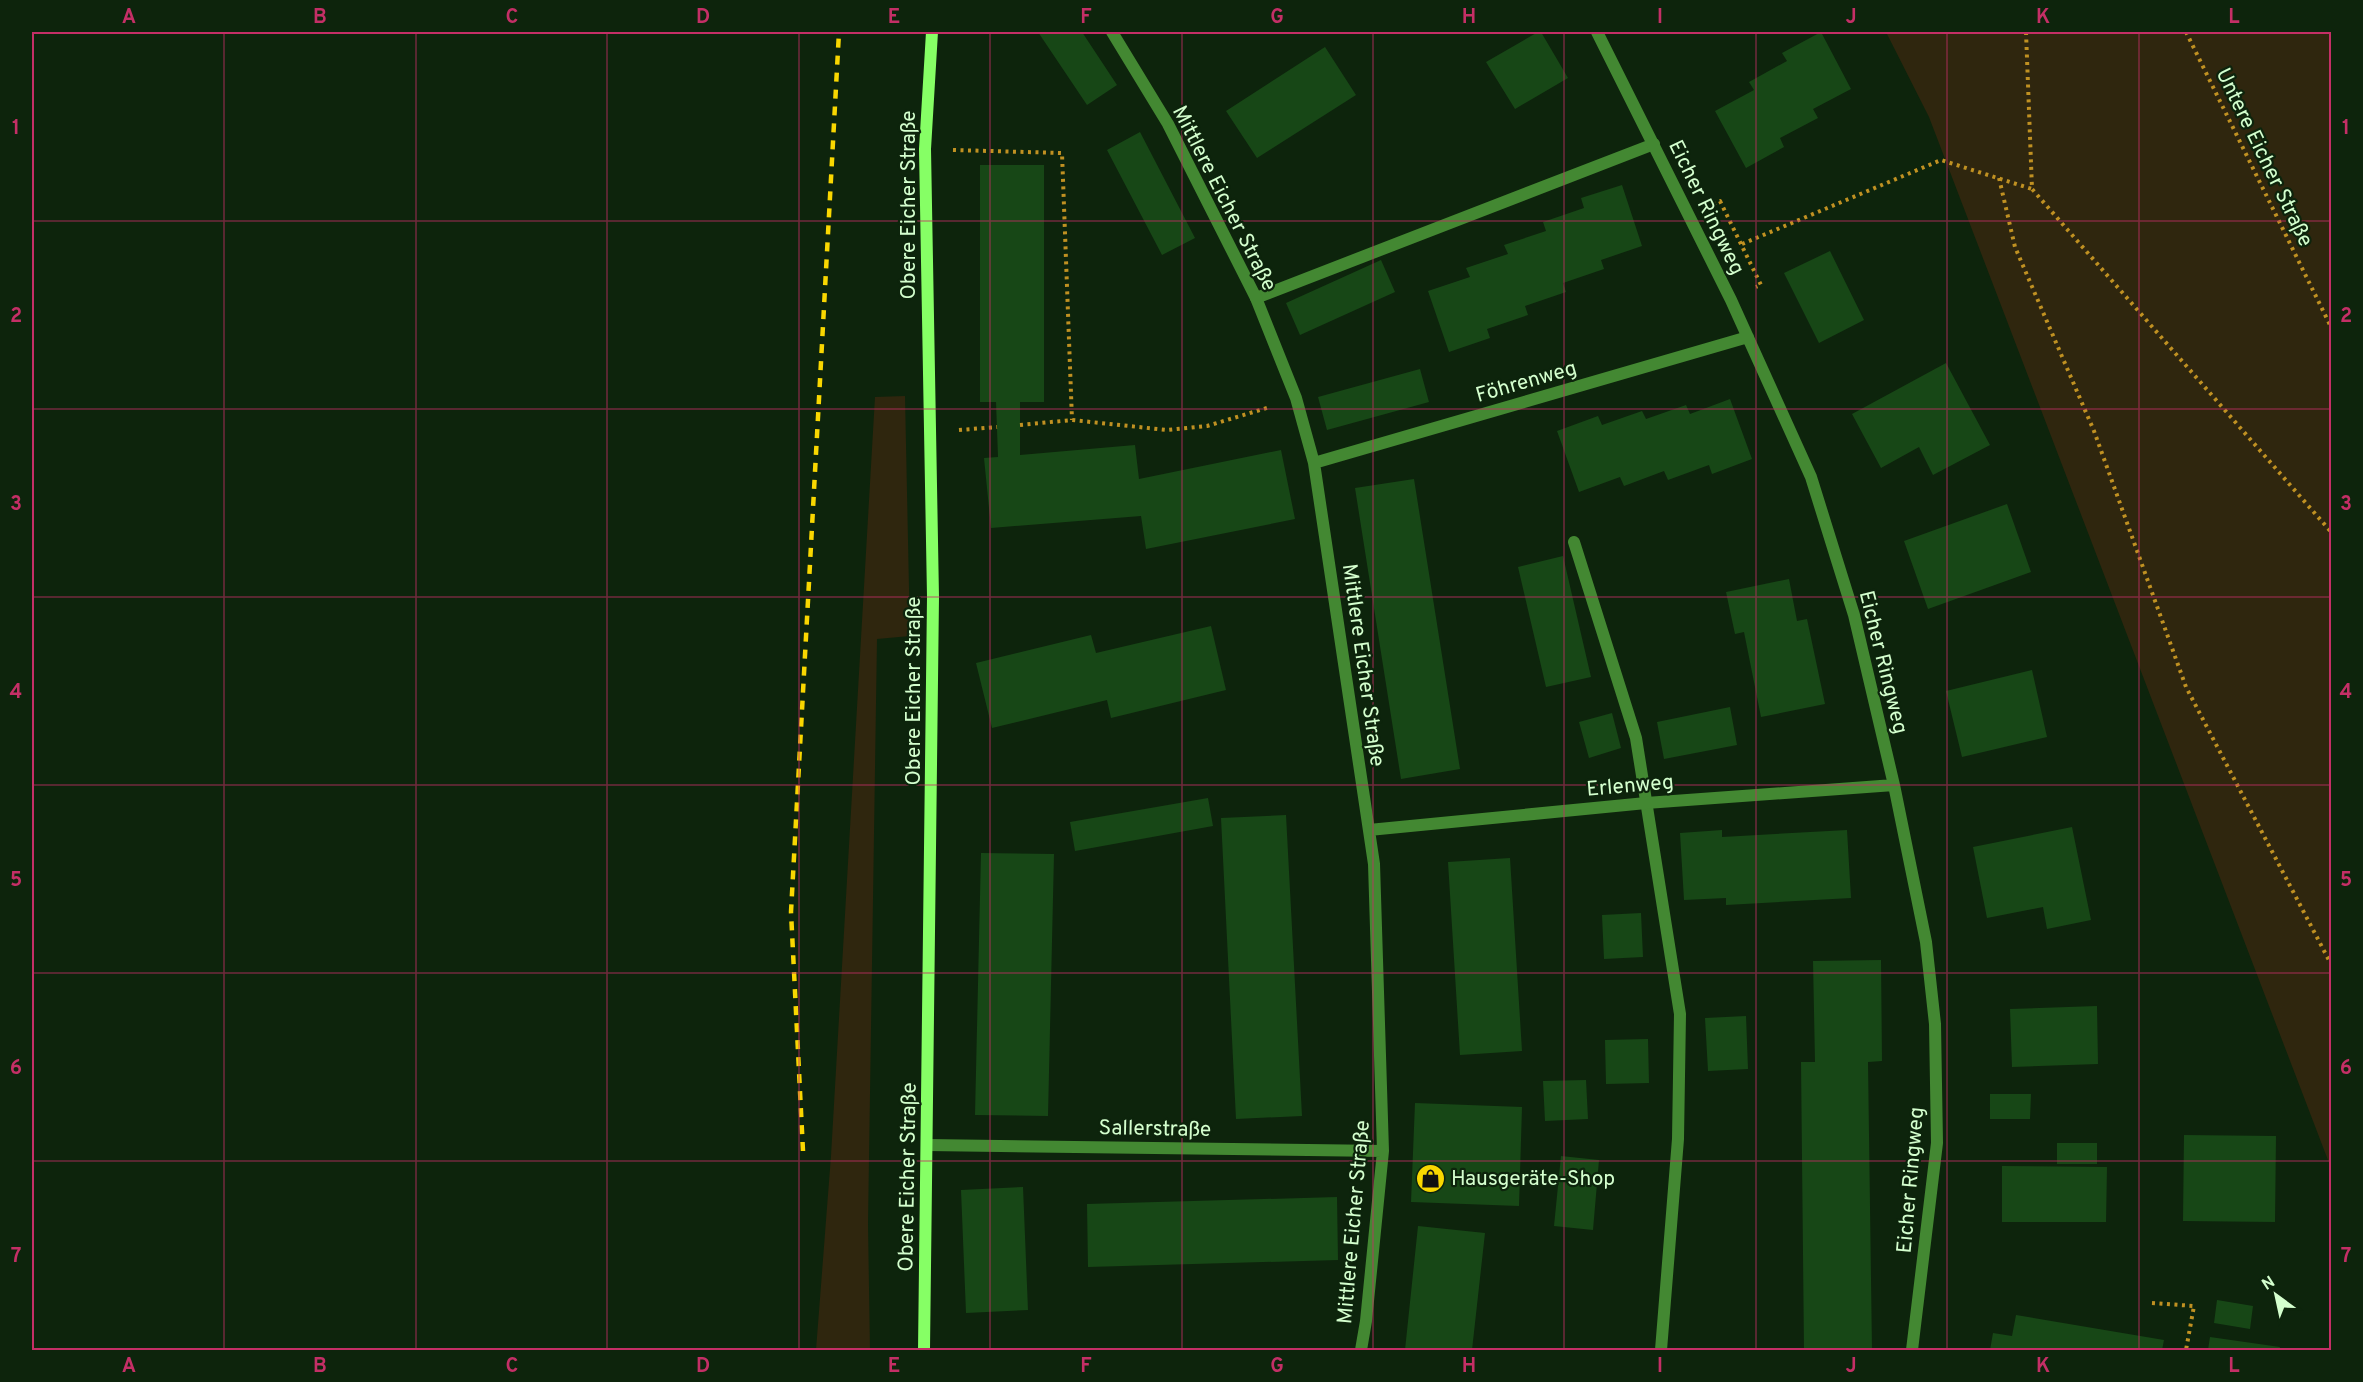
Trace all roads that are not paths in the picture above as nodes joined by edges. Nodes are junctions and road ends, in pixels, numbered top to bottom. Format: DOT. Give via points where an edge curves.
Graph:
graph roads {
  1 [pos="932,32"];
  2 [pos="1112,32"];
  3 [pos="1597,32"];
  4 [pos="1654,144"];
  5 [pos="1256,298"];
  6 [pos="1748,337"];
  7 [pos="1314,463"];
  8 [pos="1574,542"];
  9 [pos="1894,785"];
  10 [pos="1646,803"];
  11 [pos="1369,830"];
  12 [pos="927,1145"];
  13 [pos="1383,1151"];
  14 [pos="924,1350"];
  15 [pos="1361,1350"];
  16 [pos="1660,1350"];
  17 [pos="1912,1350"];
  1 -- 12 [label="street, Obere Eicher Straße" via="925,149 933,608"];
  2 -- 5 [label="street, Mittlere Eicher Straße" via="1168,124"];
  3 -- 4 [label="street, Eicher Ringweg"];
  4 -- 5 [label="street"];
  4 -- 6 [label="street, Eicher Ringweg"];
  5 -- 7 [label="street, Mittlere Eicher Straße" via="1296,398"];
  6 -- 7 [label="street, Föhrenweg"];
  6 -- 9 [label="street, Eicher Ringweg" via="1811,477 1854,615"];
  7 -- 11 [label="street, Mittlere Eicher Straße"];
  8 -- 10 [label="street" via="1636,738"];
  9 -- 10 [label="street, Erlenweg"];
  9 -- 17 [label="street, Eicher Ringweg" via="1926,942 1935,1024 1937,1143"];
  10 -- 11 [label="street, Erlenweg"];
  10 -- 16 [label="street" via="1680,1014 1678,1139"];
  11 -- 13 [label="street, Mittlere Eicher Straße" via="1374,864"];
  12 -- 13 [label="street, Sallerstraße"];
  12 -- 14 [label="street, Obere Eicher Straße"];
  13 -- 15 [label="street, Mittlere Eicher Straße"];
}
